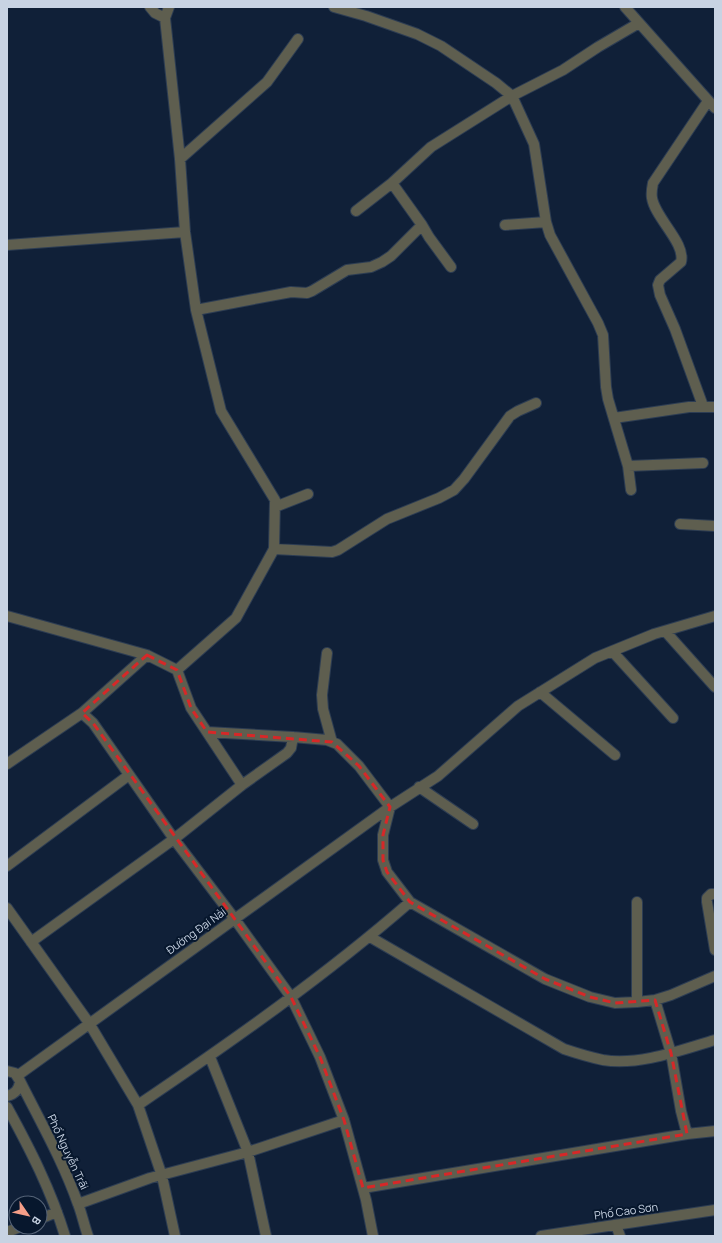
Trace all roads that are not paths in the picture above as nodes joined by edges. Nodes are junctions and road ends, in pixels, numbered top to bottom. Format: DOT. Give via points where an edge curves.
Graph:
graph roads {
  1 [pos="150,7"];
  2 [pos="170,7"];
  3 [pos="334,7"];
  4 [pos="625,7"];
  5 [pos="165,18"];
  6 [pos="639,23"];
  7 [pos="298,39"];
  8 [pos="512,96"];
  9 [pos="711,105"];
  10 [pos="180,159"];
  11 [pos="392,183"];
  12 [pos="356,211"];
  13 [pos="546,222"];
  14 [pos="422,225"];
  15 [pos="505,225"];
  16 [pos="186,232"];
  17 [pos="7,245"];
  18 [pos="451,267"];
  19 [pos="196,310"];
  20 [pos="536,403"];
  21 [pos="703,406"];
  22 [pos="715,407"];
  23 [pos="614,418"];
  24 [pos="703,463"];
  25 [pos="628,466"];
  26 [pos="632,490"];
  27 [pos="308,494"];
  28 [pos="275,507"];
  29 [pos="680,524"];
  30 [pos="715,526"];
  31 [pos="274,549"];
  32 [pos="7,616"];
  33 [pos="715,616"];
  34 [pos="665,631"];
  35 [pos="612,650"];
  36 [pos="328,653"];
  37 [pos="147,655"];
  38 [pos="177,670"];
  39 [pos="715,687"];
  40 [pos="540,692"];
  41 [pos="82,713"];
  42 [pos="673,718"];
  43 [pos="207,732"];
  44 [pos="293,737"];
  45 [pos="332,742"];
  46 [pos="615,755"];
  47 [pos="7,764"];
  48 [pos="129,775"];
  49 [pos="242,785"];
  50 [pos="419,787"];
  51 [pos="390,807"];
  52 [pos="473,824"];
  53 [pos="174,839"];
  54 [pos="7,866"];
  55 [pos="715,894"];
  56 [pos="410,902"];
  57 [pos="637,902"];
  58 [pos="7,908"];
  59 [pos="234,918"];
  60 [pos="370,937"];
  61 [pos="31,942"];
  62 [pos="715,950"];
  63 [pos="715,976"];
  64 [pos="291,997"];
  65 [pos="655,1000"];
  66 [pos="637,1002"];
  67 [pos="89,1023"];
  68 [pos="715,1040"];
  69 [pos="672,1053"];
  70 [pos="210,1057"];
  71 [pos="13,1073"];
  72 [pos="7,1096"];
  73 [pos="138,1105"];
  74 [pos="7,1107"];
  75 [pos="344,1120"];
  76 [pos="715,1131"];
  77 [pos="687,1134"];
  78 [pos="248,1152"];
  79 [pos="162,1176"];
  80 [pos="363,1188"];
  81 [pos="78,1204"];
  82 [pos="715,1210"];
  83 [pos="57,1212"];
  84 [pos="48,1216"];
  85 [pos="616,1225"];
  86 [pos="64,1236"];
  87 [pos="88,1236"];
  88 [pos="175,1236"];
  89 [pos="266,1236"];
  90 [pos="373,1236"];
  91 [pos="541,1236"];
  92 [pos="620,1236"];
  1 -- 5 [label="street"];
  2 -- 5 [label="street"];
  3 -- 8 [label="street" via="417,34 440,46"];
  4 -- 6 [label="street"];
  5 -- 10 [label="street"];
  6 -- 8 [label="street" via="563,70"];
  6 -- 9 [label="street"];
  7 -- 10 [label="street" via="267,82"];
  8 -- 11 [label="street" via="431,147"];
  8 -- 13 [label="street" via="534,144"];
  9 -- 21 [label="street" via="653,183 652,189 652,199 656,208 682,253 681,262 660,280 660,295"];
  10 -- 16 [label="street"];
  11 -- 12 [label="street"];
  11 -- 14 [label="street"];
  13 -- 15 [label="street"];
  13 -- 23 [label="street" via="553,241 603,335 606,387"];
  14 -- 18 [label="street"];
  14 -- 19 [label="street" via="382,262 371,267 347,270 308,293 290,292"];
  16 -- 17 [label="street"];
  16 -- 19 [label="street"];
  19 -- 28 [label="street" via="221,411 272,492"];
  20 -- 31 [label="street" via="510,416 454,490 387,519 332,552"];
  21 -- 22 [label="street"];
  21 -- 23 [label="street"];
  23 -- 25 [label="street"];
  24 -- 25 [label="street"];
  25 -- 26 [label="street"];
  27 -- 28 [label="street"];
  28 -- 31 [label="street"];
  29 -- 30 [label="street"];
  31 -- 38 [label="street" via="236,618"];
  32 -- 37 [label="street"];
  33 -- 34 [label="street, Đường Đại Nải"];
  34 -- 35 [label="street, Đường Đại Nải"];
  34 -- 39 [label="street"];
  35 -- 40 [label="street, Đường Đại Nải"];
  35 -- 42 [label="street"];
  36 -- 45 [label="street" via="322,695"];
  37 -- 38 [label="street"];
  37 -- 41 [label="street"];
  38 -- 43 [label="street" via="190,708"];
  40 -- 46 [label="street"];
  40 -- 50 [label="street, Đường Đại Nải" via="518,706 438,776"];
  41 -- 47 [label="street"];
  41 -- 48 [label="street" via="93,723"];
  43 -- 44 [label="street"];
  43 -- 49 [label="street"];
  44 -- 45 [label="street"];
  44 -- 49 [label="street" via="290,751"];
  45 -- 51 [label="street" via="359,766"];
  48 -- 53 [label="street"];
  48 -- 54 [label="street"];
  49 -- 53 [label="street"];
  50 -- 51 [label="street, Đường Đại Nải"];
  50 -- 52 [label="street"];
  51 -- 56 [label="street" via="383,835 383,860 387,872"];
  51 -- 59 [label="street, Đường Đại Nải"];
  53 -- 59 [label="street"];
  53 -- 61 [label="street"];
  55 -- 62 [label="street" via="707,898 707,902"];
  56 -- 60 [label="street"];
  56 -- 66 [label="street" via="545,979 590,997 615,1003"];
  57 -- 66 [label="street"];
  58 -- 61 [label="street"];
  59 -- 64 [label="street"];
  59 -- 67 [label="street, Đường Đại Nải"];
  60 -- 64 [label="street"];
  60 -- 69 [label="street" via="564,1049 604,1060 638,1060"];
  61 -- 67 [label="street"];
  63 -- 65 [label="street"];
  64 -- 70 [label="street"];
  64 -- 75 [label="street" via="320,1057"];
  65 -- 66 [label="street"];
  65 -- 69 [label="street"];
  67 -- 71 [label="street, Đường Đại Nải"];
  67 -- 73 [label="street"];
  68 -- 69 [label="street"];
  69 -- 77 [label="street"];
  70 -- 73 [label="street"];
  70 -- 78 [label="street"];
  71 -- 72 [label="street, Đường Đại Nải" via="18,1089"];
  71 -- 81 [label="street, Phố Nguyễn Trãi" via="51,1141"];
  73 -- 79 [label="street"];
  74 -- 83 [label="street" via="32,1151"];
  75 -- 78 [label="street"];
  75 -- 80 [label="street"];
  76 -- 77 [label="street"];
  77 -- 80 [label="street"];
  78 -- 79 [label="street"];
  78 -- 89 [label="street"];
  79 -- 81 [label="street"];
  79 -- 88 [label="street"];
  80 -- 90 [label="street"];
  81 -- 87 [label="street, Phố Nguyễn Trãi"];
  82 -- 85 [label="street, Phố Cao Sơn"];
  83 -- 84 [label="street"];
  83 -- 86 [label="street"];
  85 -- 91 [label="street, Phố Cao Sơn"];
  85 -- 92 [label="street"];
}
